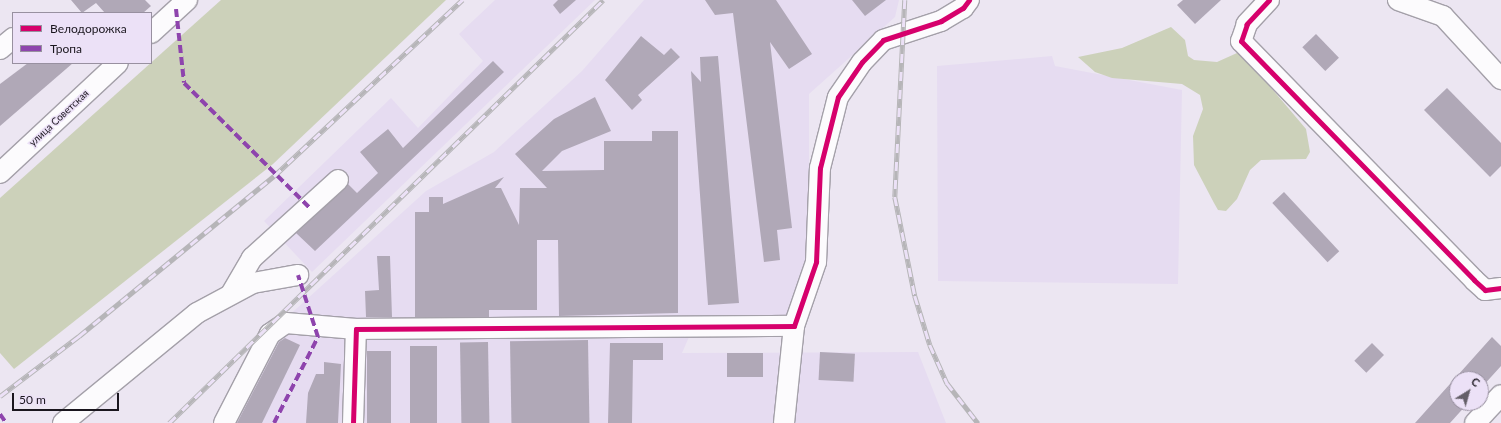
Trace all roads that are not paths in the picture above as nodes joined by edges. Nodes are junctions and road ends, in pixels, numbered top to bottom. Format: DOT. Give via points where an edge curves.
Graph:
graph roads {
  1 [pos="969,0"];
  2 [pos="1269,0"];
  3 [pos="1411,2"];
  4 [pos="177,3"];
  5 [pos="152,31"];
  6 [pos="12,39"];
  7 [pos="0,49"];
  8 [pos="117,64"];
  9 [pos="1501,79"];
  10 [pos="0,173"];
  11 [pos="338,180"];
  12 [pos="298,275"];
  13 [pos="1501,288"];
  14 [pos="231,294"];
  15 [pos="794,326"];
  16 [pos="356,329"];
  17 [pos="1501,395"];
  18 [pos="62,423"];
  19 [pos="224,423"];
  20 [pos="353,423"];
  21 [pos="784,423"];
  22 [pos="1475,423"];
  1 -- 15 [label="street" via="963,8 941,21 884,40 862,62 838,97 820,168 816,262"];
  2 -- 13 [label="street" via="1247,24 1241,41 1474,280 1485,290"];
  3 -- 9 [label="street" via="1442,16"];
  4 -- 5 [label="street"];
  6 -- 7 [label="street"];
  8 -- 10 [label="street, улица Советская"];
  11 -- 14 [label="street" via="252,258"];
  12 -- 14 [label="street" via="253,283"];
  14 -- 18 [label="street" via="197,313"];
  15 -- 16 [label="street"];
  15 -- 21 [label="street"];
  16 -- 19 [label="street" via="286,323 270,334"];
  16 -- 20 [label="street"];
  17 -- 22 [label="street"];
}
